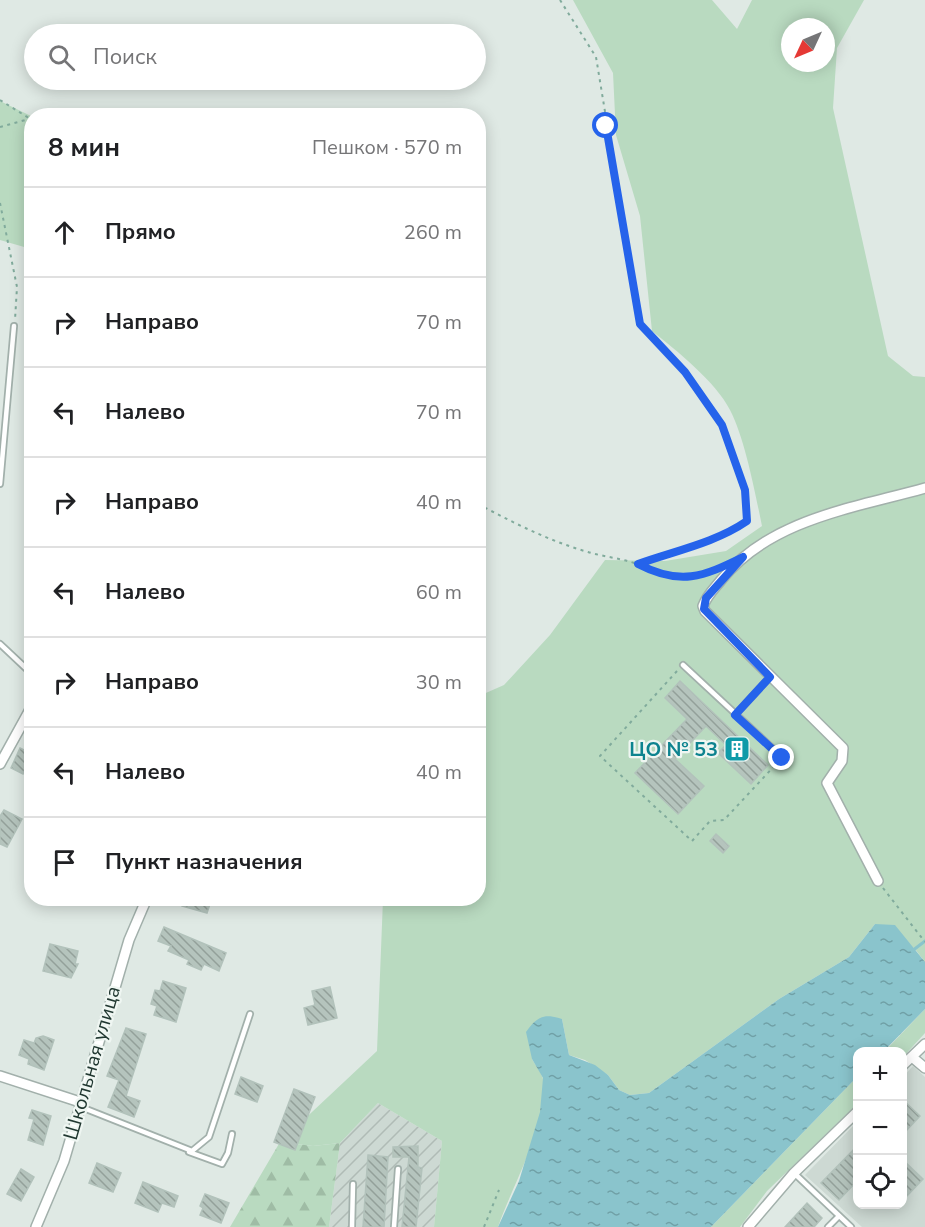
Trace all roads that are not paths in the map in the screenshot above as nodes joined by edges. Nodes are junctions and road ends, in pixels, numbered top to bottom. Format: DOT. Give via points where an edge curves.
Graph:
graph roads {
  1 [pos="14,326"];
  2 [pos="0,484"];
  3 [pos="925,489"];
  4 [pos="0,644"];
  5 [pos="683,665"];
  6 [pos="24,667"];
  7 [pos="770,677"];
  8 [pos="735,715"];
  9 [pos="24,720"];
  10 [pos="782,758"];
  11 [pos="0,764"];
  12 [pos="878,881"];
  13 [pos="144,906"];
  14 [pos="250,1014"];
  15 [pos="925,1044"];
  16 [pos="912,1057"];
  17 [pos="907,1062"];
  18 [pos="925,1068"];
  19 [pos="0,1076"];
  20 [pos="79,1104"];
  21 [pos="853,1116"];
  22 [pos="232,1134"];
  23 [pos="189,1152"];
  24 [pos="398,1169"];
  25 [pos="794,1173"];
  26 [pos="353,1184"];
  27 [pos="839,1216"];
  28 [pos="36,1227"];
  29 [pos="352,1227"];
  30 [pos="394,1227"];
  31 [pos="747,1227"];
  32 [pos="828,1227"];
  33 [pos="851,1227"];
  1 -- 2 [label="lane"];
  3 -- 7 [label="street" via="787,529 753,549 706,598 704,609"];
  4 -- 6 [label="lane"];
  5 -- 8 [label="lane"];
  7 -- 8 [label="lane"];
  7 -- 12 [label="street" via="843,748 842,761 827,783"];
  8 -- 10 [label="lane"];
  9 -- 11 [label="street"];
  13 -- 20 [label="street, Школьная улица" via="129,940"];
  14 -- 23 [label="lane" via="209,1137"];
  15 -- 16 [label="street"];
  16 -- 17 [label="street"];
  16 -- 18 [label="street"];
  19 -- 20 [label="street"];
  20 -- 23 [label="lane"];
  20 -- 28 [label="street, Школьная улица" via="64,1161"];
  21 -- 25 [label="street"];
  22 -- 23 [label="lane" via="222,1164"];
  24 -- 30 [label="lane"];
  25 -- 27 [label="lane"];
  25 -- 31 [label="street"];
  26 -- 29 [label="lane"];
  27 -- 32 [label="lane"];
  27 -- 33 [label="lane"];
}
